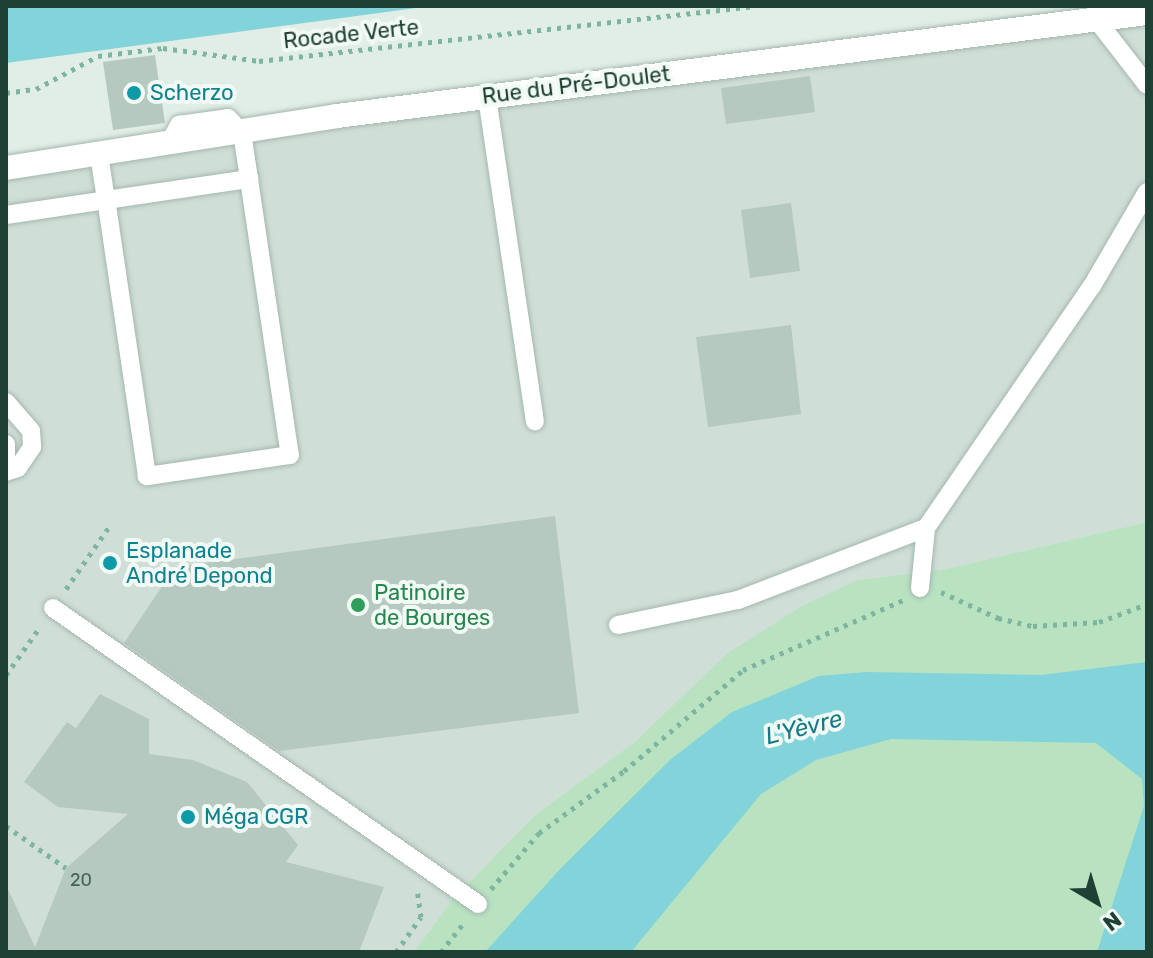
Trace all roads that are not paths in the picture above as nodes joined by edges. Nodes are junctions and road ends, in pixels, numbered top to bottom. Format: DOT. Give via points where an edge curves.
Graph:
graph roads {
  1 [pos="1147,13"];
  2 [pos="1096,19"];
  3 [pos="1147,85"];
  4 [pos="487,97"];
  5 [pos="242,133"];
  6 [pos="99,154"];
  7 [pos="6,168"];
  8 [pos="249,179"];
  9 [pos="1147,192"];
  10 [pos="106,200"];
  11 [pos="6,215"];
  12 [pos="6,402"];
  13 [pos="535,421"];
  14 [pos="6,457"];
  15 [pos="926,528"];
  16 [pos="920,588"];
  17 [pos="53,608"];
  18 [pos="618,625"];
  19 [pos="478,904"];
  1 -- 2 [label="street, Rue du Pré-Doulet"];
  2 -- 3 [label="lane"];
  2 -- 4 [label="street, Rue du Pré-Doulet"];
  4 -- 5 [label="street, Rue du Pré-Doulet"];
  4 -- 13 [label="lane"];
  5 -- 6 [label="street, Rue du Pré-Doulet"];
  5 -- 8 [label="lane"];
  6 -- 7 [label="street, Rue du Pré-Doulet"];
  6 -- 10 [label="lane"];
  8 -- 10 [label="lane"];
  8 -- 10 [label="lane" via="290,455 161,474 147,476"];
  9 -- 15 [label="lane" via="1092,286"];
  10 -- 11 [label="lane"];
  12 -- 14 [label="lane" via="31,431 32,447 18,468"];
  15 -- 16 [label="lane"];
  15 -- 18 [label="lane" via="738,600"];
  17 -- 19 [label="lane"];
}
